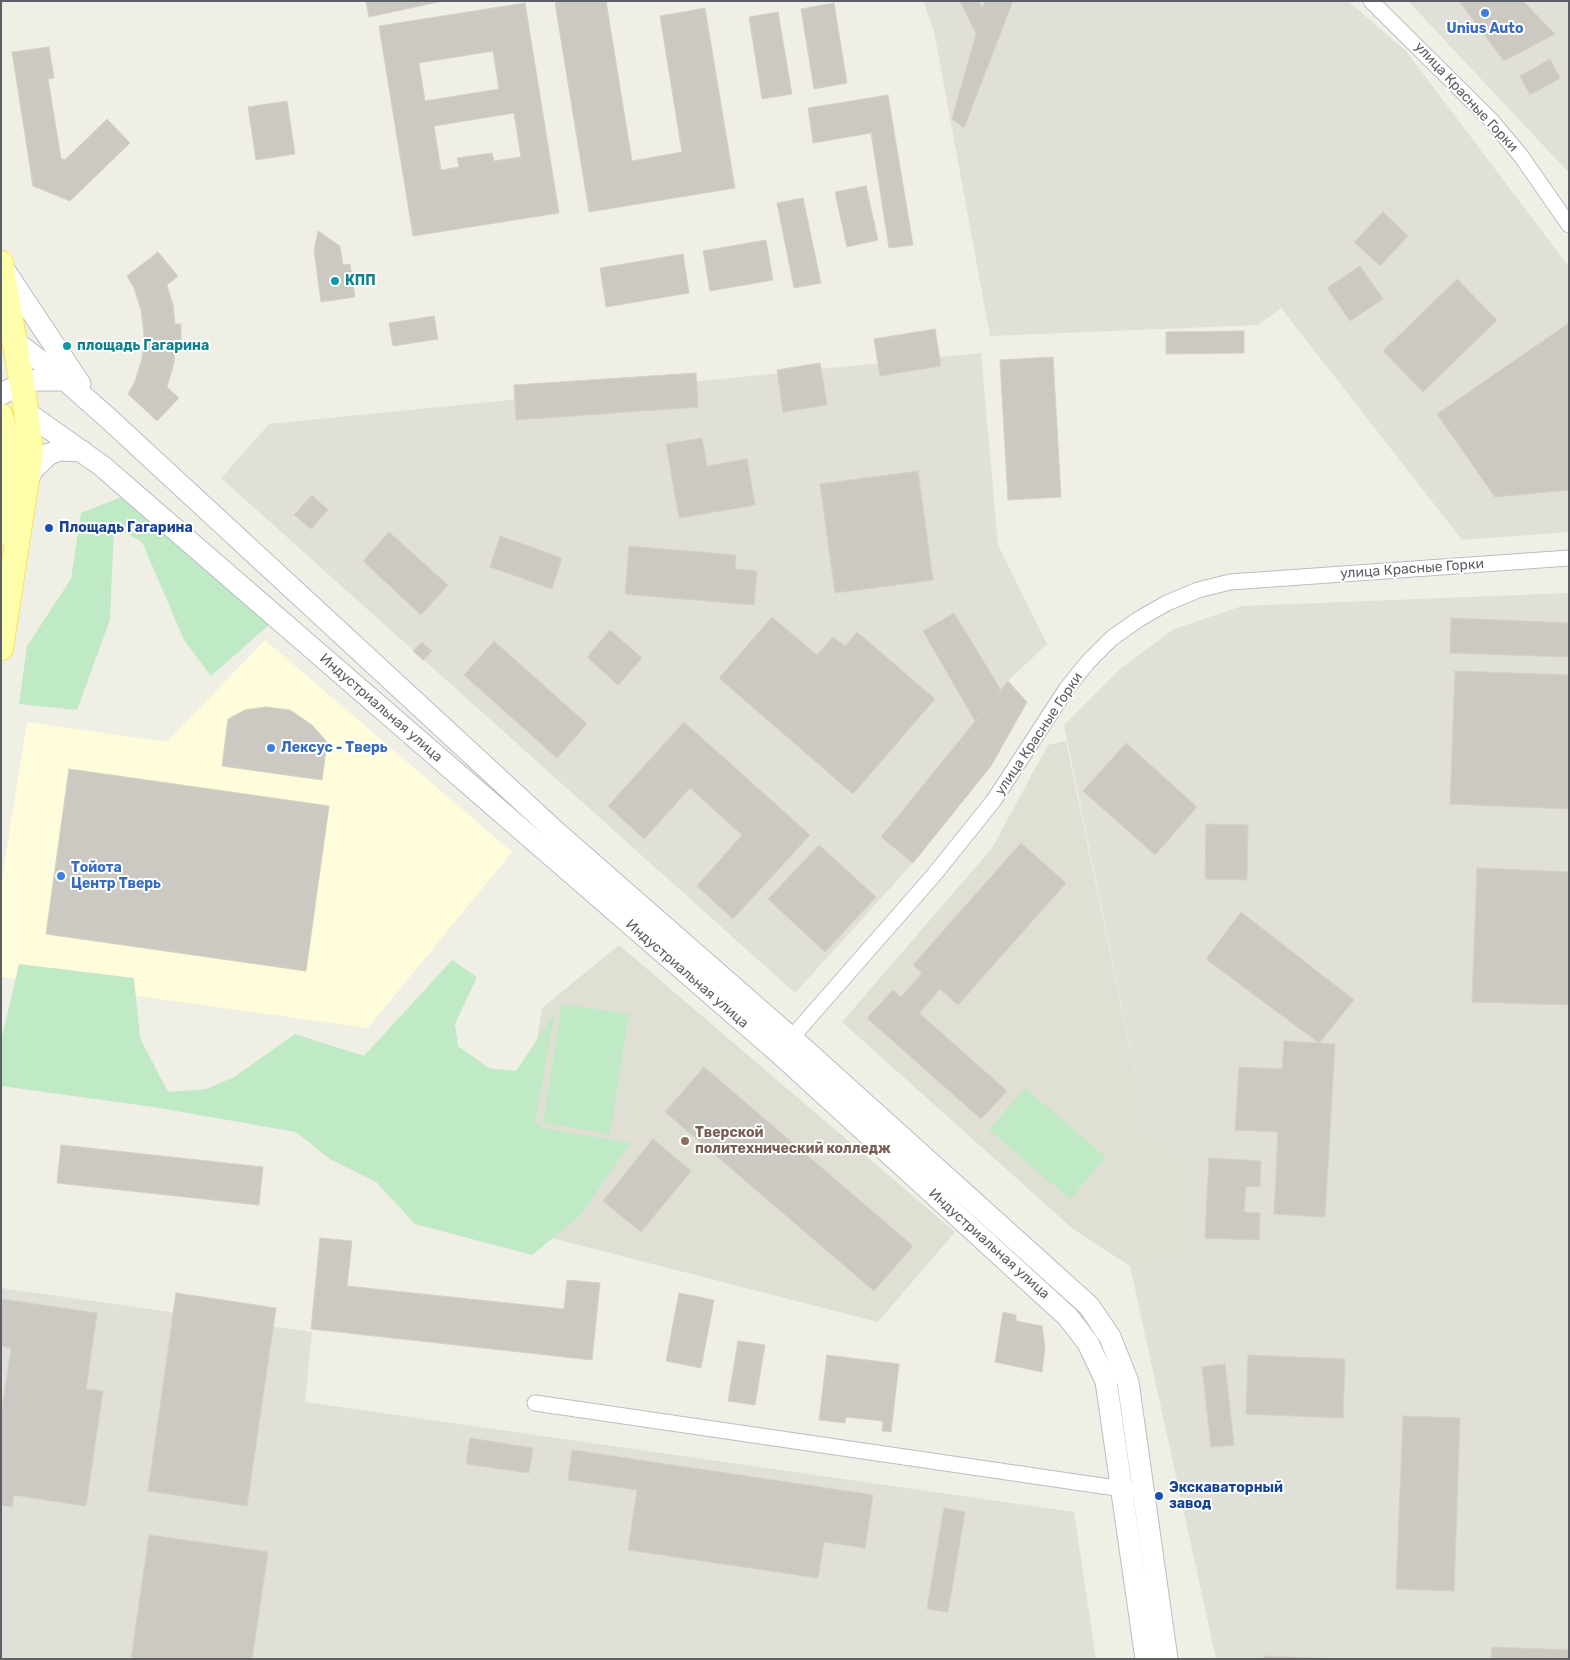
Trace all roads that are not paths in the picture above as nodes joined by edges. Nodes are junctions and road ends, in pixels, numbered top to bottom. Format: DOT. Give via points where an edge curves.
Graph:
graph roads {
  1 [pos="1371,1"];
  2 [pos="1569,225"];
  3 [pos="2,264"];
  4 [pos="5,340"];
  5 [pos="65,380"];
  6 [pos="12,389"];
  7 [pos="1,400"];
  8 [pos="96,407"];
  9 [pos="26,412"];
  10 [pos="1,416"];
  11 [pos="82,451"];
  12 [pos="13,476"];
  13 [pos="1,533"];
  14 [pos="1569,558"];
  15 [pos="1,648"];
  16 [pos="785,1045"];
  17 [pos="535,1403"];
  18 [pos="1122,1489"];
  19 [pos="1143,1492"];
  20 [pos="1146,1659"];
  21 [pos="1168,1659"];
  1 -- 2 [label="street, улица Красные Горки" via="1490,120 1521,156"];
  3 -- 4 [label="main road"];
  3 -- 8 [label="street, Индустриальная улица"];
  4 -- 5 [label="street, Индустриальная улица"];
  4 -- 6 [label="main road"];
  5 -- 6 [label="street" via="43,380"];
  5 -- 8 [label="street, Индустриальная улица"];
  6 -- 9 [label="main road"];
  7 -- 9 [label="main road"];
  8 -- 16 [label="street, Индустриальная улица"];
  9 -- 11 [label="street, Индустриальная улица"];
  9 -- 12 [label="main road" via="31,452"];
  10 -- 12 [label="main road"];
  11 -- 12 [label="street" via="49,454 32,469"];
  11 -- 16 [label="street, Индустриальная улица"];
  12 -- 13 [label="main road"];
  12 -- 15 [label="main road"];
  14 -- 16 [label="street, улица Красные Горки" via="1230,582 1167,602 1138,619 1112,638 1088,662 1067,688 994,800 933,876"];
  16 -- 18 [label="street, Индустриальная улица" via="1075,1325 1106,1381"];
  16 -- 19 [label="street, Индустриальная улица" via="1080,1296 1093,1312 1110,1337 1125,1373"];
  17 -- 18 [label="street"];
  18 -- 19 [label="street"];
  18 -- 20 [label="street, Индустриальная улица"];
  19 -- 21 [label="street, Индустриальная улица"];
}
